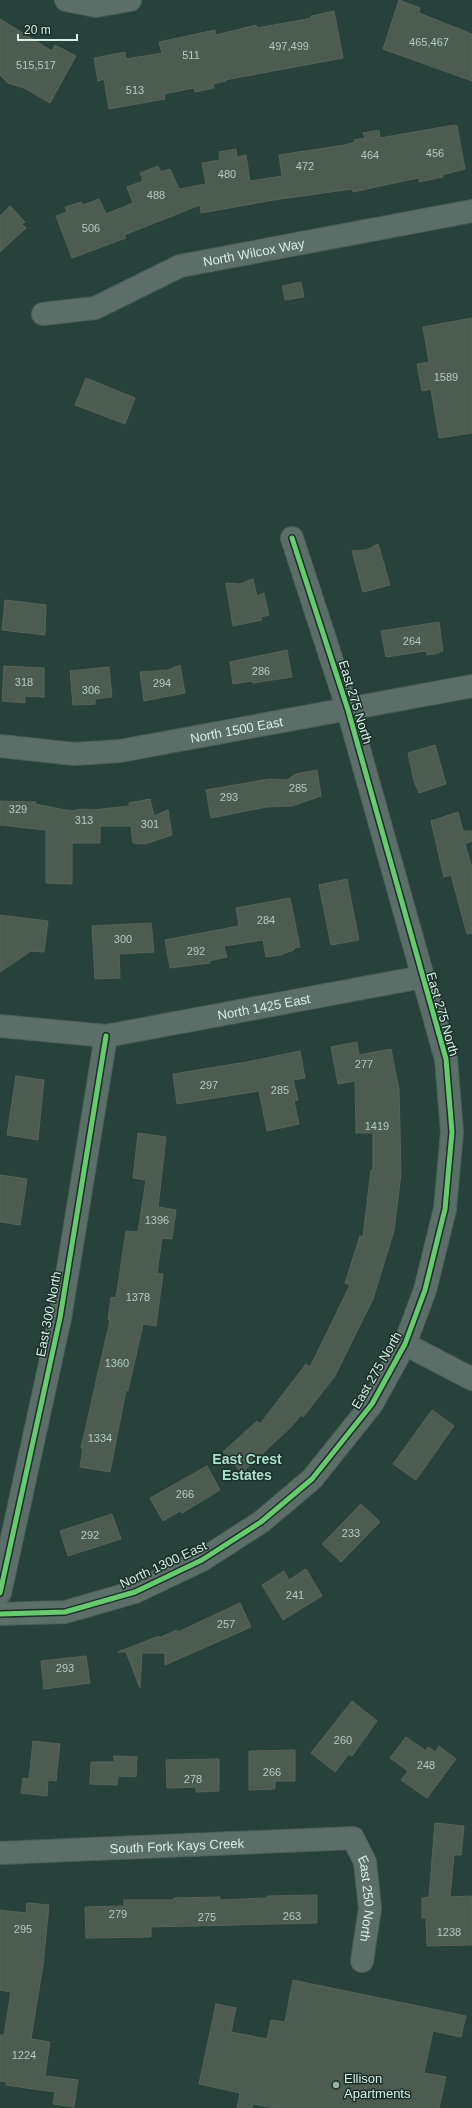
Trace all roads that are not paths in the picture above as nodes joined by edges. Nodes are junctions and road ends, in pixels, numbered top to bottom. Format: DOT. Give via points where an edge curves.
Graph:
graph roads {
  1 [pos="66,0"];
  2 [pos="130,0"];
  3 [pos="472,212"];
  4 [pos="43,314"];
  5 [pos="292,538"];
  6 [pos="472,686"];
  7 [pos="348,710"];
  8 [pos="0,746"];
  9 [pos="422,978"];
  10 [pos="0,1026"];
  11 [pos="106,1036"];
  12 [pos="405,1344"];
  13 [pos="472,1379"];
  14 [pos="312,1479"];
  15 [pos="0,1593"];
  16 [pos="0,1614"];
  17 [pos="353,1838"];
  18 [pos="0,1853"];
  19 [pos="362,1961"];
  1 -- 2 [label="street" via="96,6"];
  3 -- 4 [label="street, North Wilcox Way" via="180,266 95,308"];
  5 -- 7 [label="street, East 275 North"];
  6 -- 7 [label="street, North 1500 East"];
  7 -- 8 [label="street, North 1500 East" via="120,751 74,754"];
  7 -- 9 [label="street, East 275 North"];
  9 -- 11 [label="street, North 1425 East"];
  9 -- 12 [label="street, East 275 North" via="446,1059 452,1132 445,1209 425,1290"];
  10 -- 11 [label="street, North 1425 East"];
  11 -- 15 [label="street, East 300 North" via="60,1318"];
  12 -- 13 [label="street"];
  12 -- 14 [label="street, East 275 North" via="372,1404"];
  14 -- 16 [label="street, North 1300 East" via="262,1522 202,1560 135,1592 65,1612"];
  17 -- 18 [label="street, South Fork Kays Creek"];
  17 -- 19 [label="street, East 250 North" via="365,1862 370,1908"];
}
